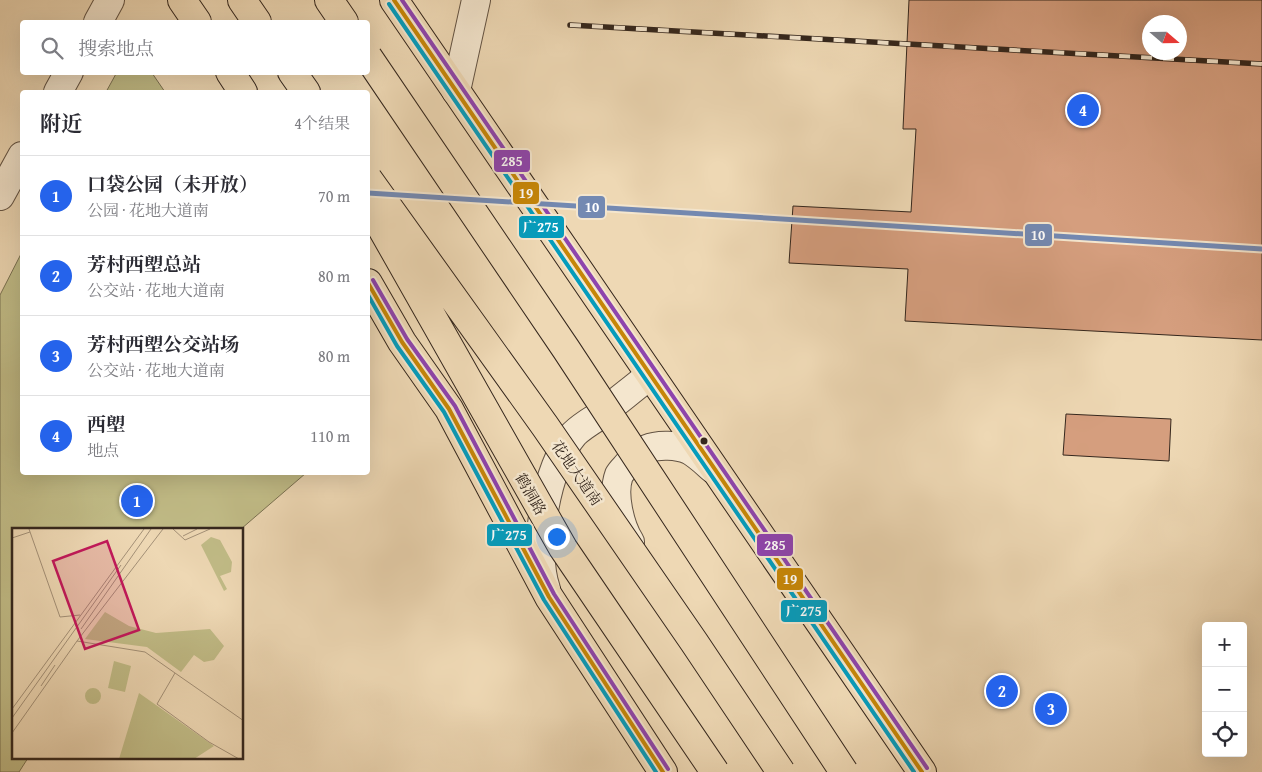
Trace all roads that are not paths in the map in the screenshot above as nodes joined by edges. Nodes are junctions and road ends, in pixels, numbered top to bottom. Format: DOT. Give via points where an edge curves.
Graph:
graph roads {
  1 [pos="110,0"];
  2 [pos="182,0"];
  3 [pos="242,0"];
  4 [pos="329,0"];
  5 [pos="394,0"];
  6 [pos="476,0"];
  7 [pos="99,20"];
  8 [pos="196,20"];
  9 [pos="256,20"];
  10 [pos="343,20"];
  11 [pos="370,60"];
  12 [pos="68,75"];
  13 [pos="232,75"];
  14 [pos="59,90"];
  15 [pos="242,90"];
  16 [pos="456,91"];
  17 [pos="20,160"];
  18 [pos="370,182"];
  19 [pos="0,196"];
  20 [pos="370,208"];
  21 [pos="370,286"];
  22 [pos="650,376"];
  23 [pos="718,474"];
  24 [pos="549,597"];
  25 [pos="663,772"];
  26 [pos="715,772"];
  27 [pos="781,772"];
  28 [pos="844,772"];
  29 [pos="922,772"];
  1 -- 7 [label="street"];
  2 -- 8 [label="main road"];
  3 -- 9 [label="main road"];
  4 -- 10 [label="main road"];
  5 -- 16 [label="main road, 花地大道南"];
  6 -- 16 [label="street"];
  11 -- 28 [label="main road, bridge" via="566,349"];
  12 -- 14 [label="street"];
  13 -- 15 [label="main road"];
  16 -- 22 [label="main road, 花地大道南"];
  17 -- 19 [label="street"];
  18 -- 27 [label="main road, 花地大道南, bridge" via="545,426"];
  20 -- 26 [label="main road, 鹤洞路, bridge" via="563,548"];
  21 -- 24 [label="main road" via="402,342 448,409"];
  22 -- 23 [label="main road, 花地大道南"];
  22 -- 24 [label="street" via="574,434 559,459 548,488 540,554 542,579"];
  23 -- 27 [label="street, 花地大道南" via="701,457 687,449 666,446 647,449 620,474 618,514 626,535"];
  23 -- 29 [label="main road, 花地大道南"];
  24 -- 25 [label="main road"];
}
